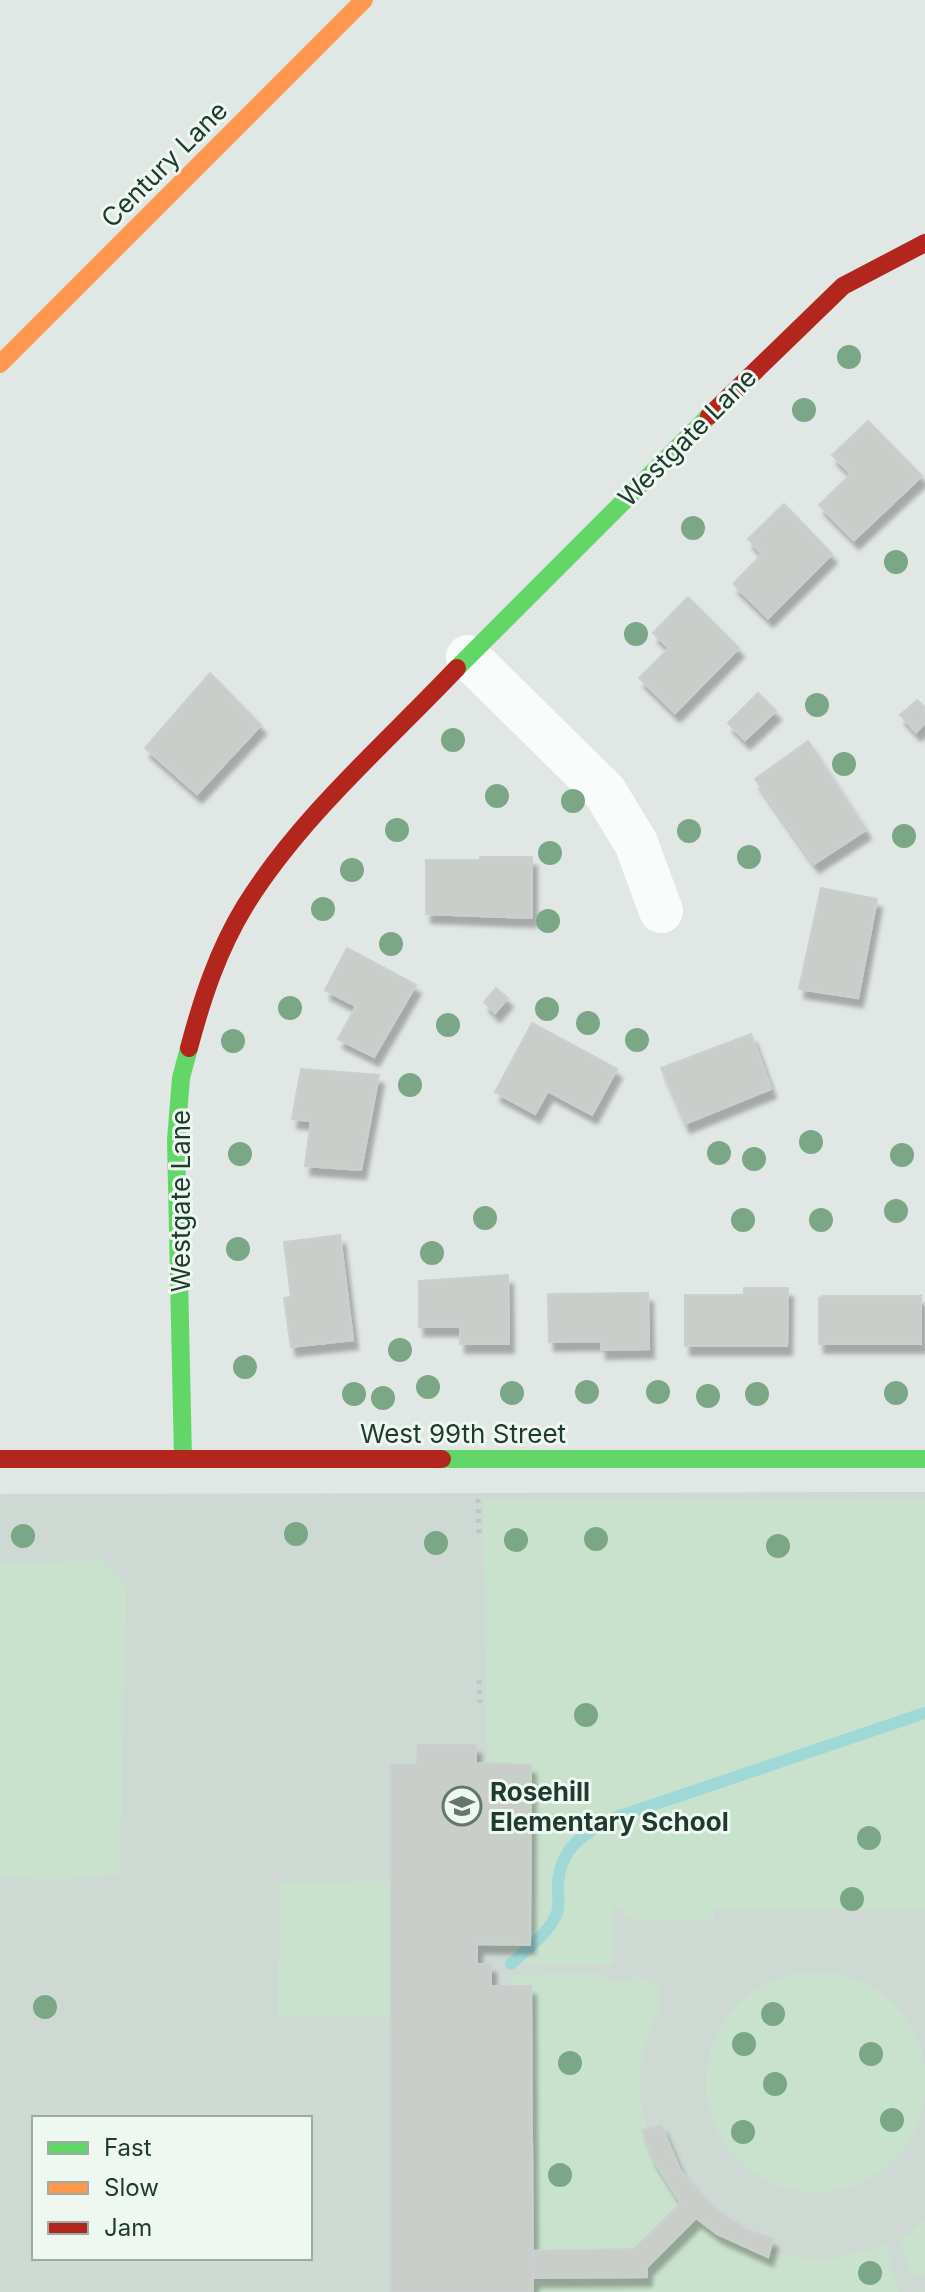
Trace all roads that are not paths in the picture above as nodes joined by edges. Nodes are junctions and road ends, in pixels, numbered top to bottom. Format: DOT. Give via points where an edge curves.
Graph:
graph roads {
  1 [pos="364,0"];
  2 [pos="925,243"];
  3 [pos="0,364"];
  4 [pos="468,657"];
  5 [pos="661,911"];
  6 [pos="0,1459"];
  7 [pos="183,1459"];
  8 [pos="925,1459"];
  1 -- 3 [label="street, Century Lane"];
  2 -- 4 [label="street, Westgate Lane" via="843,286 808,317"];
  4 -- 5 [label="street" via="605,792 636,843"];
  4 -- 7 [label="street, Westgate Lane" via="286,847 244,908 203,994 181,1078 176,1140"];
  6 -- 7 [label="street, West 99th Street"];
  7 -- 8 [label="street, West 99th Street"];
}
